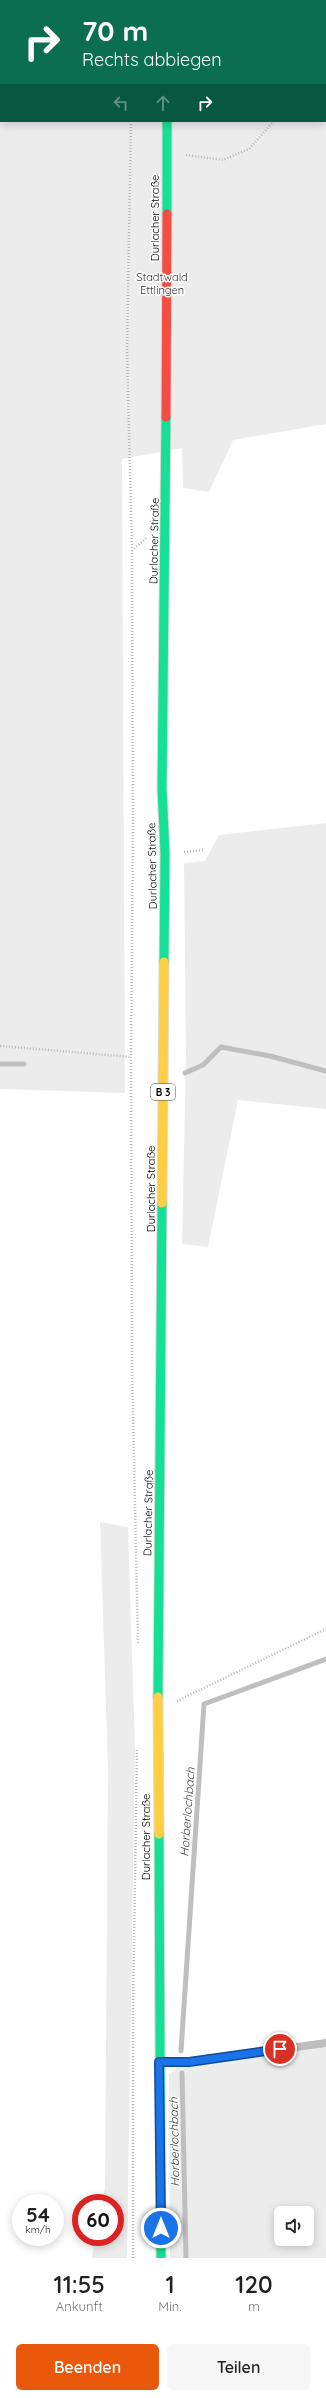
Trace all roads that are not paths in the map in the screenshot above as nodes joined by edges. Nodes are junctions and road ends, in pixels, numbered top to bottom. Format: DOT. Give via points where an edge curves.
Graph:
graph roads {
  1 [pos="167,122"];
  2 [pos="326,2043"];
  3 [pos="159,2062"];
  4 [pos="161,2258"];
  1 -- 3 [label="main road, Durlacher Straße / B 3" via="166,526 162,788 165,861 158,1687"];
  2 -- 3 [label="lane" via="189,2062"];
  3 -- 4 [label="main road, Durlacher Straße / B 3"];
}
